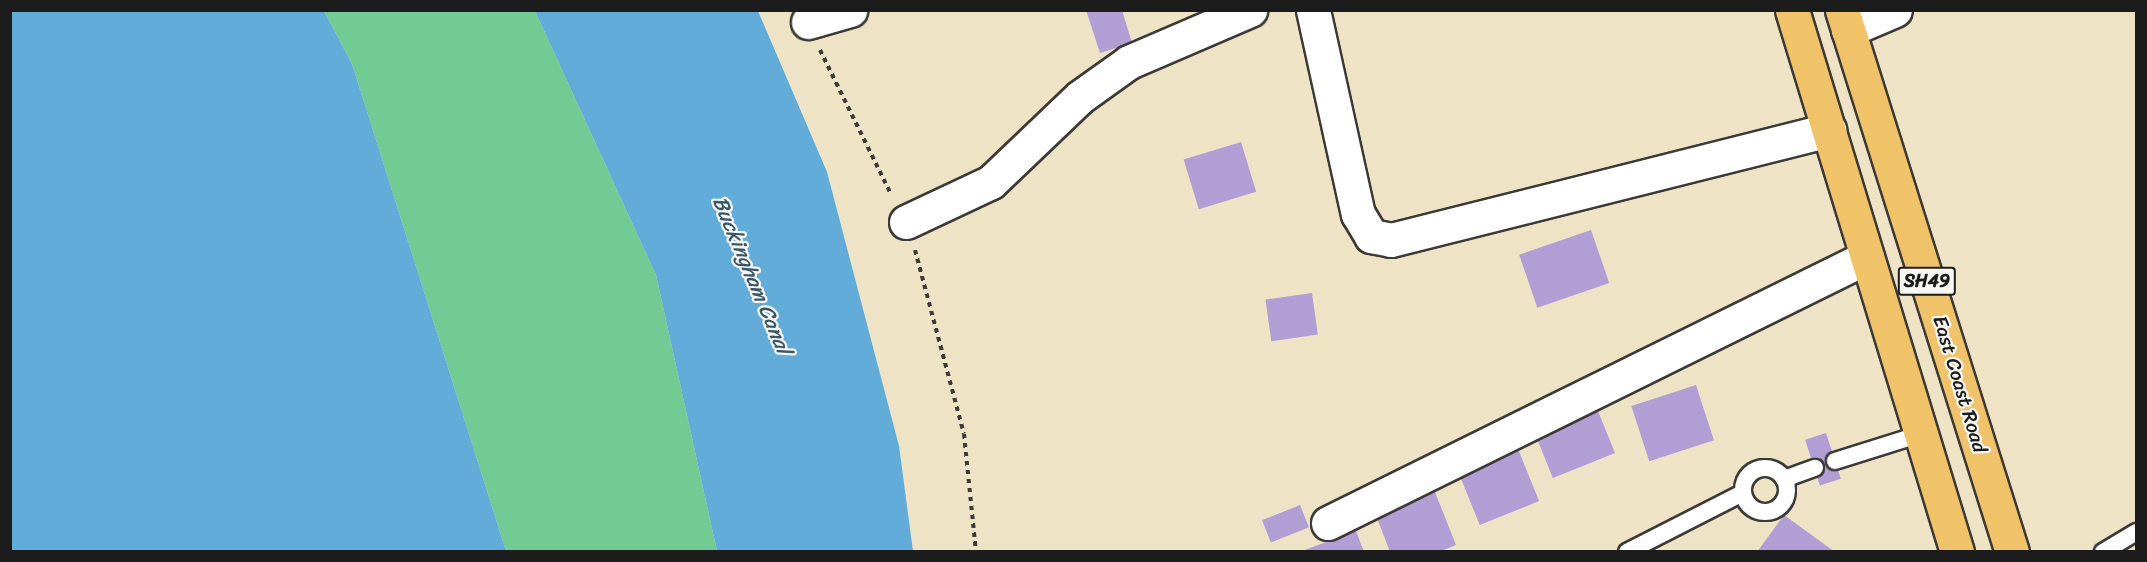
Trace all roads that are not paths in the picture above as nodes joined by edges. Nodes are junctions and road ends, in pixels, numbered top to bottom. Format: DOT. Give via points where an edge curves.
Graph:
graph roads {
  1 [pos="850,10"];
  2 [pos="1250,10"];
  3 [pos="1313,10"];
  4 [pos="1792,10"];
  5 [pos="1895,10"];
  6 [pos="1845,20"];
  7 [pos="808,22"];
  8 [pos="1829,130"];
  9 [pos="906,222"];
  10 [pos="1867,257"];
  11 [pos="1921,434"];
  12 [pos="1835,461"];
  13 [pos="1815,468"];
  14 [pos="1784,478"];
  15 [pos="1743,493"];
  16 [pos="1328,523"];
  17 [pos="2136,532"];
  18 [pos="1627,552"];
  19 [pos="1957,552"];
  20 [pos="2012,552"];
  21 [pos="2103,552"];
  1 -- 7 [label="street"];
  2 -- 9 [label="street" via="1129,62 1080,97 991,182"];
  3 -- 8 [label="street" via="1358,214 1371,236 1391,240"];
  4 -- 8 [label="main road, SH49"];
  5 -- 6 [label="street"];
  6 -- 20 [label="main road, East Coast Road / SH49"];
  8 -- 10 [label="main road, SH49"];
  10 -- 11 [label="main road, SH49"];
  10 -- 16 [label="street"];
  11 -- 12 [label="lane"];
  11 -- 19 [label="main road, SH49"];
  13 -- 14 [label="lane"];
  14 -- 15 [label="lane" via="1777,471 1758,470 1744,483"];
  14 -- 15 [label="lane" via="1786,498 1772,512 1753,509"];
  15 -- 18 [label="lane"];
  17 -- 21 [label="lane"];
}
